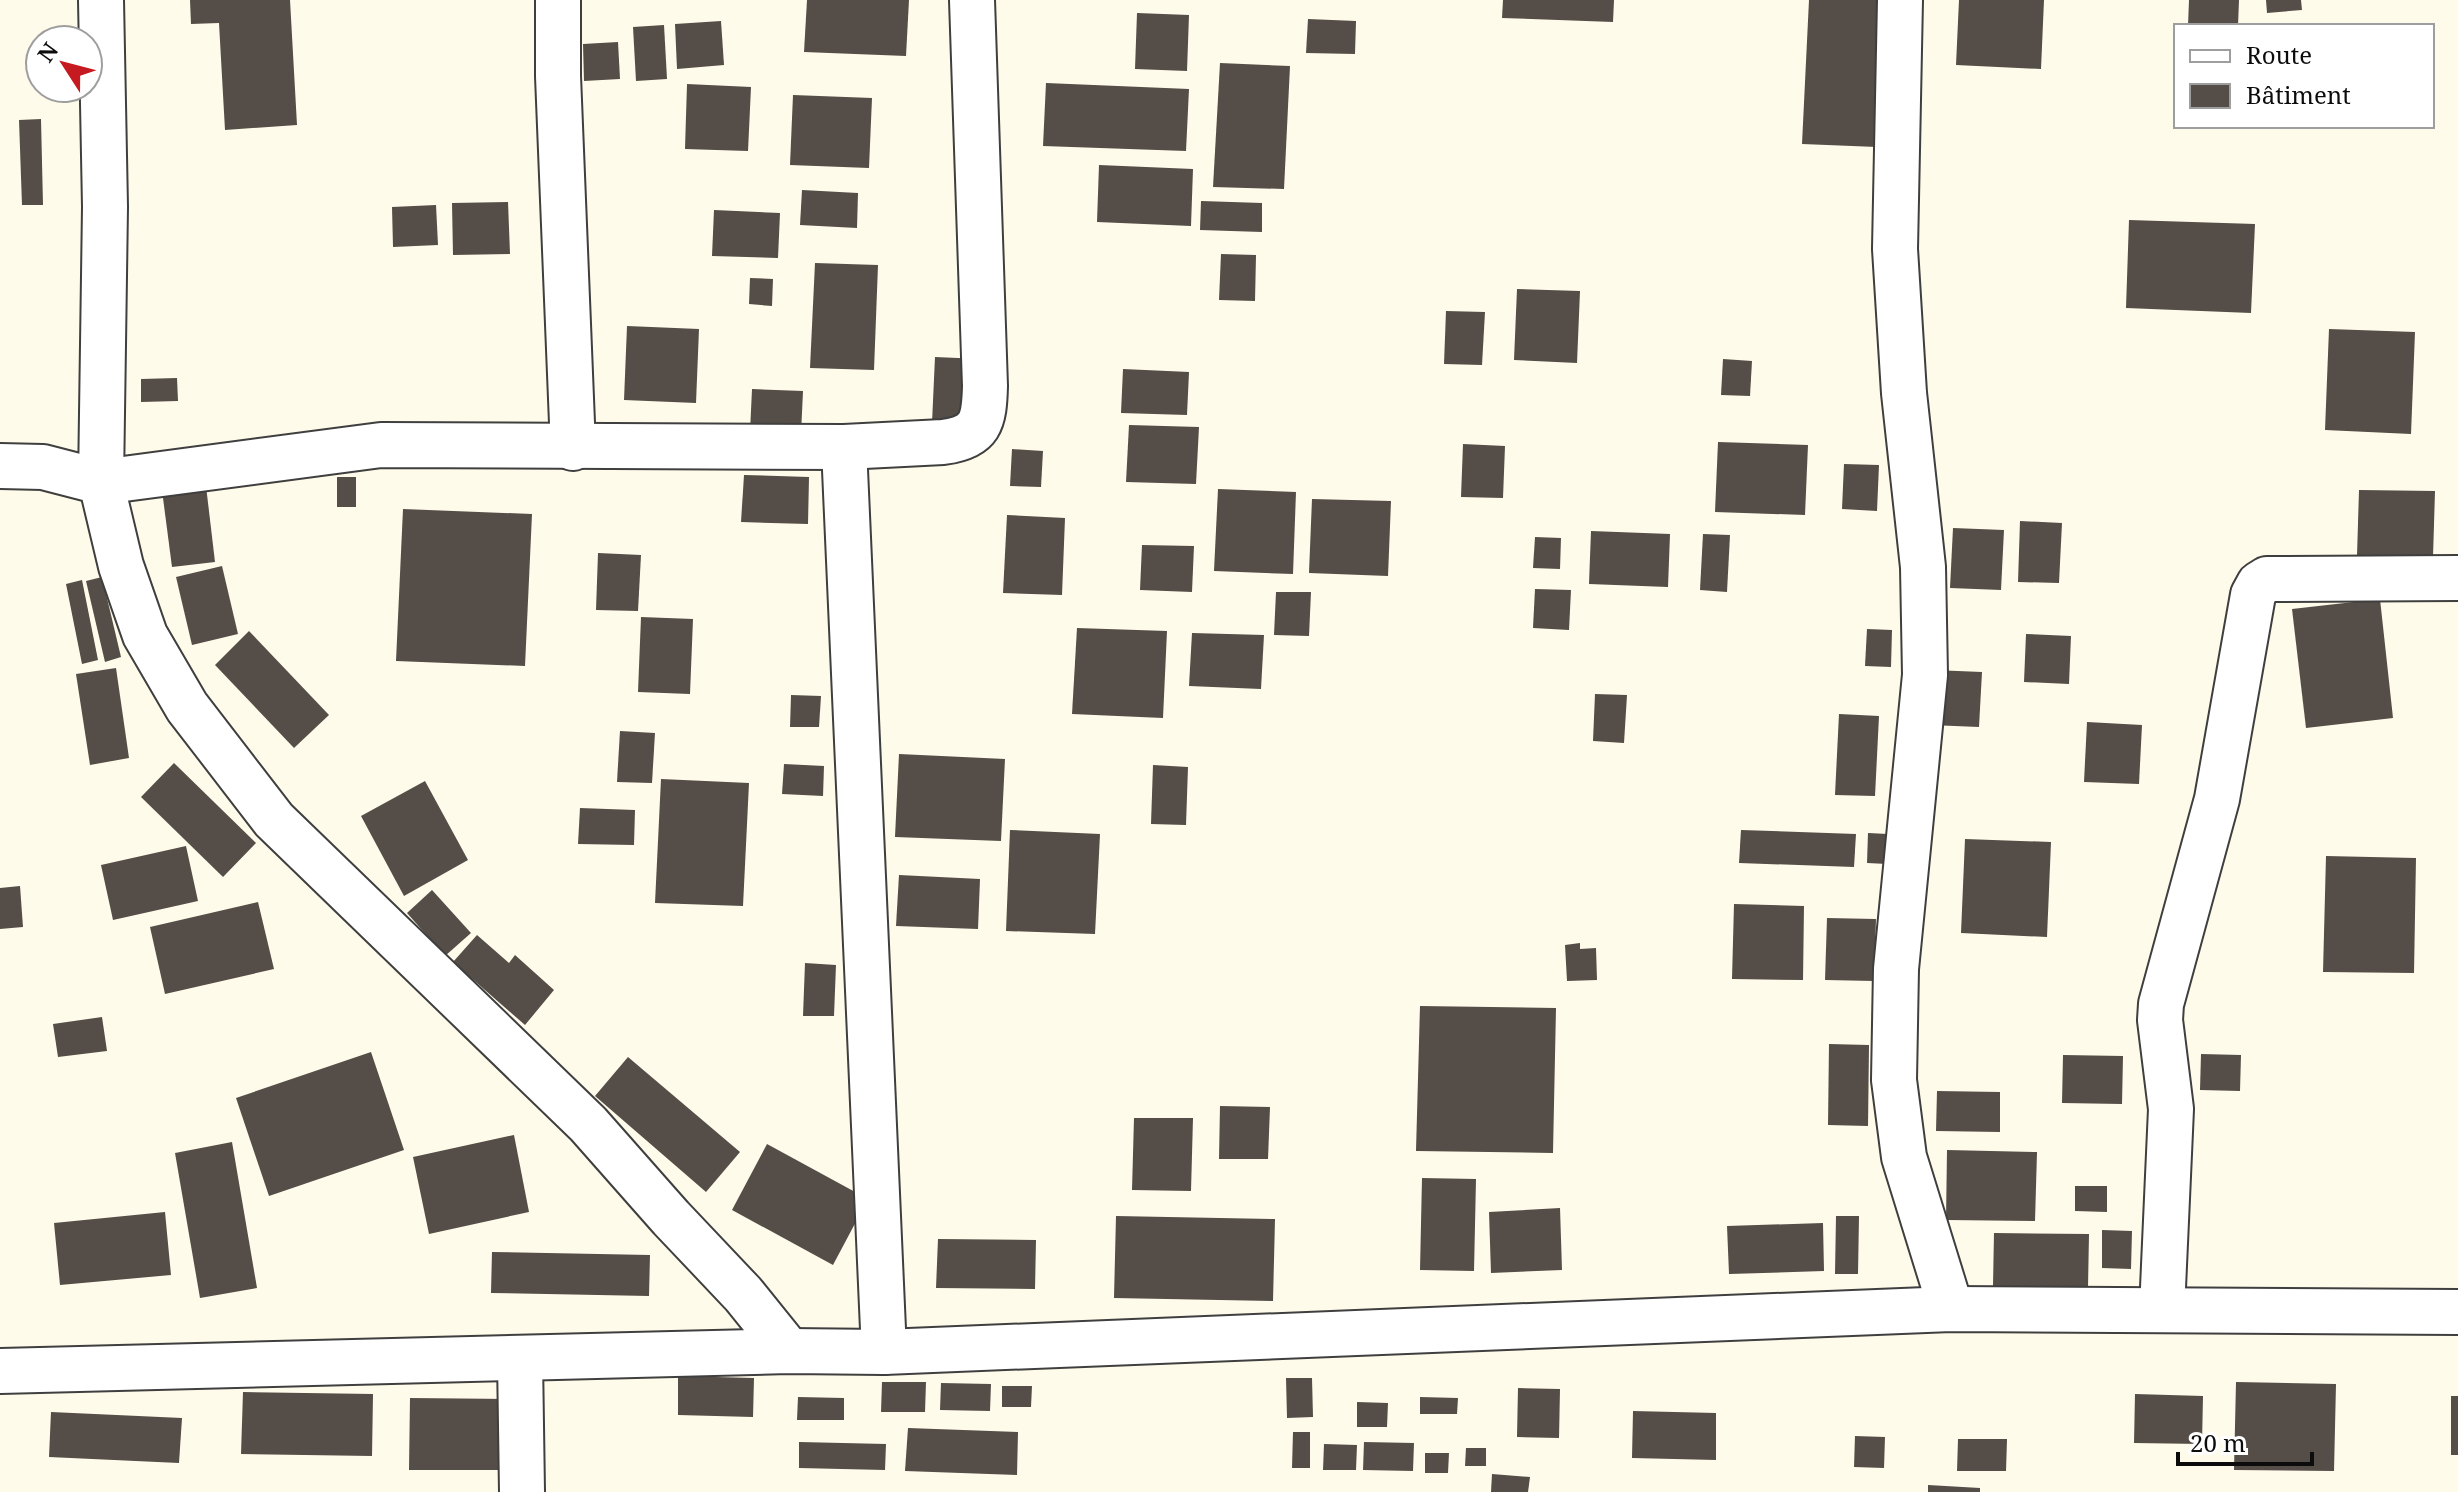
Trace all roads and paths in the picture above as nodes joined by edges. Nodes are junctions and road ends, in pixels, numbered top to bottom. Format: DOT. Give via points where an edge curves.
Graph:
graph roads {
  1 [pos="101,0"];
  2 [pos="558,0"];
  3 [pos="972,0"];
  4 [pos="1900,0"];
  5 [pos="844,447"];
  6 [pos="573,448"];
  7 [pos="0,466"];
  8 [pos="101,482"];
  9 [pos="2458,578"];
  10 [pos="1951,1309"];
  11 [pos="2162,1310"];
  12 [pos="2458,1312"];
  13 [pos="789,1351"];
  14 [pos="884,1352"];
  15 [pos="520,1359"];
  16 [pos="0,1371"];
  17 [pos="522,1492"];
  1 -- 8 [label="street"];
  2 -- 6 [label="street"];
  3 -- 5 [label="street" via="985,412 979,426 958,440"];
  4 -- 10 [label="street" via="1895,249 1923,567 1925,675 1896,969 1894,1080 1904,1157"];
  5 -- 6 [label="street"];
  5 -- 14 [label="street"];
  6 -- 8 [label="street" via="381,445"];
  7 -- 8 [label="street" via="43,467"];
  8 -- 13 [label="street" via="145,635 187,707 274,820 588,1124"];
  9 -- 11 [label="street" via="2267,579 2253,595 2217,799 2161,1004 2171,1109"];
  10 -- 11 [label="street"];
  10 -- 14 [label="street"];
  11 -- 12 [label="street"];
  13 -- 14 [label="street"];
  13 -- 15 [label="street"];
  15 -- 16 [label="street"];
  15 -- 17 [label="street"];
}
